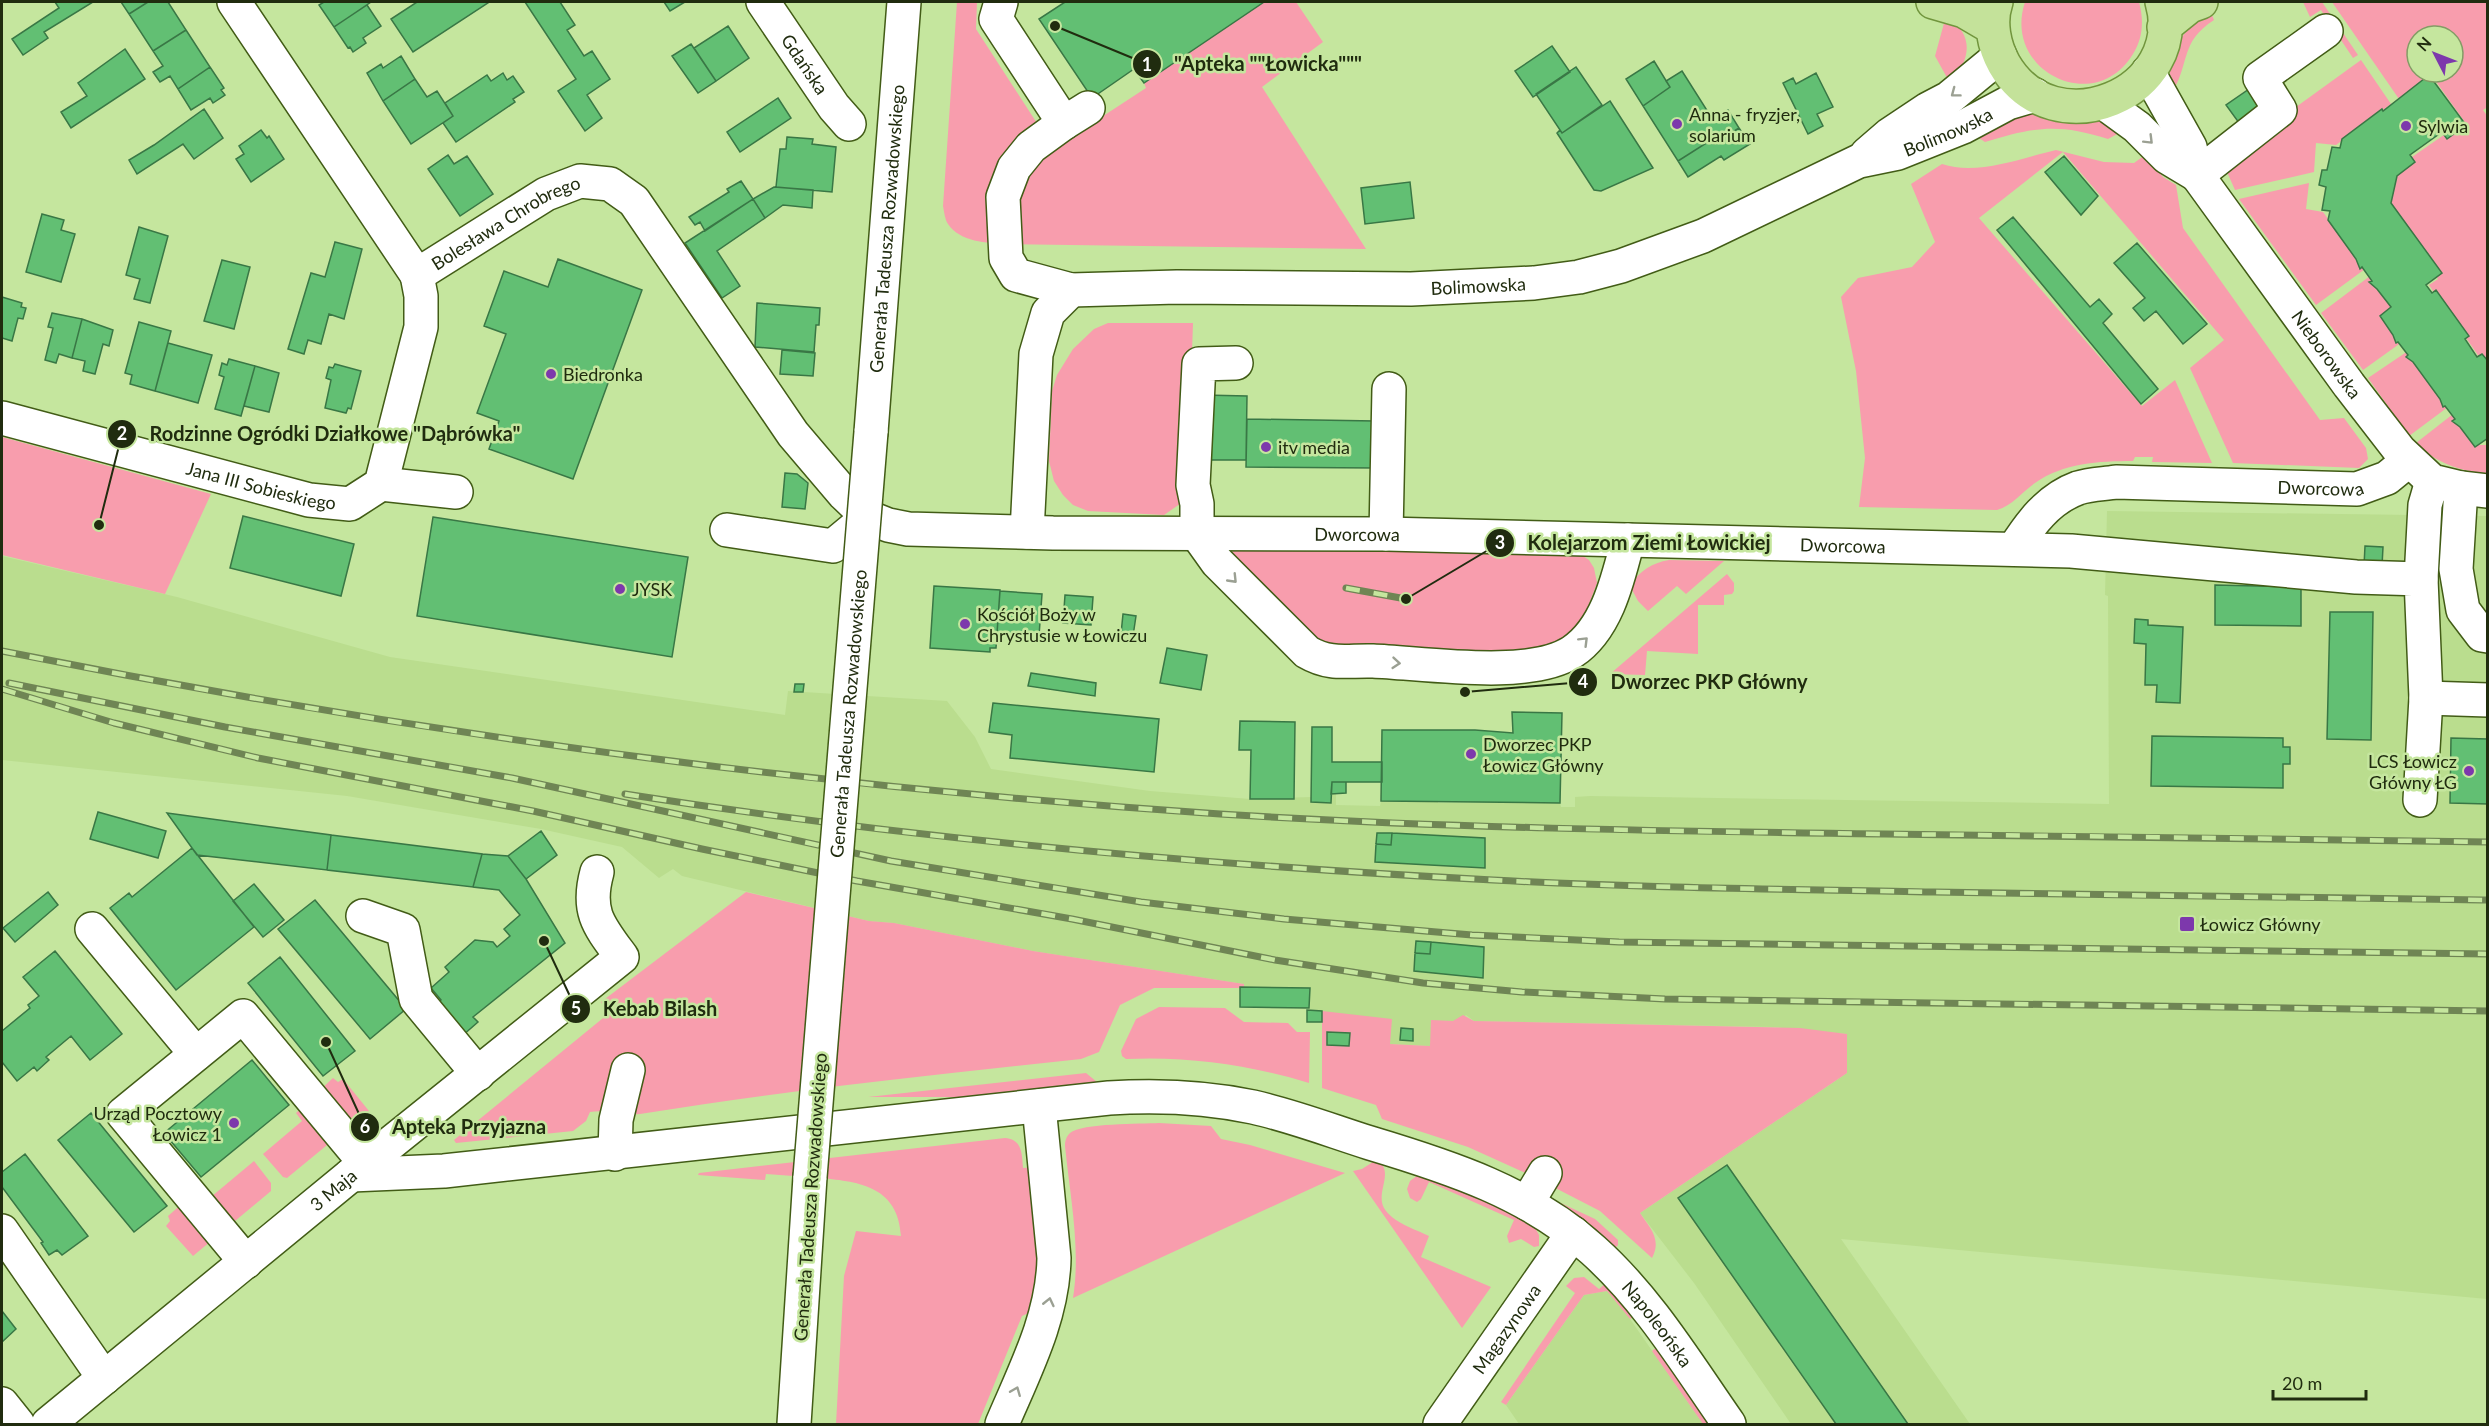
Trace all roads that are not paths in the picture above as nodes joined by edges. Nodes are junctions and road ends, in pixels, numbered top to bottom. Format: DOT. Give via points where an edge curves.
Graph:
graph roads {
  1 [pos="234,2"];
  2 [pos="763,2"];
  3 [pos="904,2"];
  4 [pos="1001,2"];
  5 [pos="1933,2"];
  6 [pos="2201,2"];
  7 [pos="2163,14"];
  8 [pos="1996,29"];
  9 [pos="2326,31"];
  10 [pos="2148,72"];
  11 [pos="2035,95"];
  12 [pos="2104,103"];
  13 [pos="849,124"];
  14 [pos="1859,161"];
  15 [pos="2197,175"];
  16 [pos="417,275"];
  17 [pos="1071,290"];
  18 [pos="1236,363"];
  19 [pos="1389,389"];
  20 [pos="2,418"];
  21 [pos="2447,480"];
  22 [pos="381,484"];
  23 [pos="456,492"];
  24 [pos="868,517"];
  25 [pos="727,530"];
  26 [pos="1028,532"];
  27 [pos="1197,534"];
  28 [pos="1386,534"];
  29 [pos="1628,540"];
  30 [pos="2014,549"];
  31 [pos="2421,579"];
  32 [pos="2487,636"];
  33 [pos="2426,698"];
  34 [pos="2487,700"];
  35 [pos="2420,800"];
  36 [pos="597,872"];
  37 [pos="363,916"];
  38 [pos="92,929"];
  39 [pos="196,1054"];
  40 [pos="628,1070"];
  41 [pos="478,1074"];
  42 [pos="1040,1106"];
  43 [pos="615,1154"];
  44 [pos="358,1170"];
  45 [pos="1545,1173"];
  46 [pos="1527,1203"];
  47 [pos="2,1231"];
  48 [pos="1573,1233"];
  49 [pos="246,1262"];
  50 [pos="104,1378"];
  51 [pos="2,1404"];
  52 [pos="18,1425"];
  53 [pos="48,1425"];
  54 [pos="794,1425"];
  55 [pos="1002,1425"];
  56 [pos="1440,1425"];
  57 [pos="1729,1425"];
  1 -- 16 [label="street, Bolesława Chrobrego"];
  2 -- 13 [label="street, Gdańska"];
  3 -- 54 [label="street, Generała Tadeusza Rozwadowskiego, bridge" via="810,1178"];
  4 -- 17 [label="street, Bolimowska" via="996,19 1076,116 1031,147 1014,168 1003,197 1006,258 1016,275"];
  5 -- 8 [label="main road" via="1964,11"];
  6 -- 7 [label="main road"];
  7 -- 10 [label="main road" via="2156,58"];
  8 -- 11 [label="main road" via="2009,72"];
  8 -- 14 [label="street, Bolimowska, one-way" via="1949,98 1889,135"];
  9 -- 15 [label="street" via="2260,78 2280,110"];
  10 -- 12 [label="main road" via="2128,91"];
  10 -- 15 [label="street, Nieborowska" via="2190,147"];
  11 -- 12 [label="main road" via="2057,105"];
  11 -- 14 [label="street, Bolimowska" via="2008,103 1963,127 1898,153"];
  12 -- 15 [label="street, Nieborowska, one-way" via="2166,156"];
  14 -- 17 [label="street, Bolimowska" via="1703,236 1621,267 1579,277 1411,289"];
  15 -- 21 [label="street, Nieborowska" via="2349,385"];
  16 -- 22 [label="street" via="421,327"];
  16 -- 24 [label="street, Bolesława Chrobrego" via="546,194 580,181 610,184 634,201 793,434"];
  17 -- 26 [label="street" via="1048,314 1036,354"];
  18 -- 27 [label="street" via="1200,364 1194,485"];
  19 -- 28 [label="street"];
  20 -- 22 [label="street, Jana III Sobieskiego" via="309,500 350,504"];
  21 -- 30 [label="street, Dworcowa" via="2387,478 2357,489 2116,482 2078,488 2036,517"];
  21 -- 31 [label="street" via="2425,505"];
  21 -- 32 [label="street" via="2463,610"];
  22 -- 23 [label="street"];
  24 -- 25 [label="street" via="833,546"];
  24 -- 26 [label="street, Dworcowa" via="908,529"];
  26 -- 27 [label="street, Dworcowa"];
  27 -- 28 [label="street, Dworcowa"];
  27 -- 29 [label="street, one-way" via="1217,562 1307,652 1318,658 1330,662 1471,667 1548,662 1581,645 1600,621"];
  28 -- 29 [label="street, Dworcowa"];
  29 -- 30 [label="street, Dworcowa"];
  30 -- 31 [label="street"];
  31 -- 33 [label="street"];
  33 -- 34 [label="street"];
  33 -- 35 [label="street"];
  36 -- 41 [label="street, 3 Maja" via="592,891 593,913 622,957"];
  37 -- 41 [label="street" via="403,930 416,999"];
  38 -- 39 [label="street"];
  39 -- 44 [label="street" via="243,1016"];
  39 -- 49 [label="street" via="123,1114"];
  40 -- 43 [label="street" via="616,1120"];
  41 -- 44 [label="street, 3 Maja"];
  42 -- 43 [label="street, Napoleońska"];
  42 -- 46 [label="street, Napoleońska" via="1151,1096 1254,1107 1425,1160"];
  55 -- 42 [label="street, one-way" via="1044,1323 1054,1278"];
  43 -- 44 [label="street, Napoleońska" via="444,1172"];
  44 -- 49 [label="street, 3 Maja"];
  45 -- 46 [label="street"];
  46 -- 48 [label="street, Napoleońska"];
  47 -- 50 [label="street"];
  48 -- 56 [label="street, Magazynowa"];
  48 -- 57 [label="street, Napoleońska" via="1647,1306"];
  49 -- 50 [label="street, 3 Maja"];
  50 -- 53 [label="street, 3 Maja"];
  51 -- 52 [label="street"];
}
